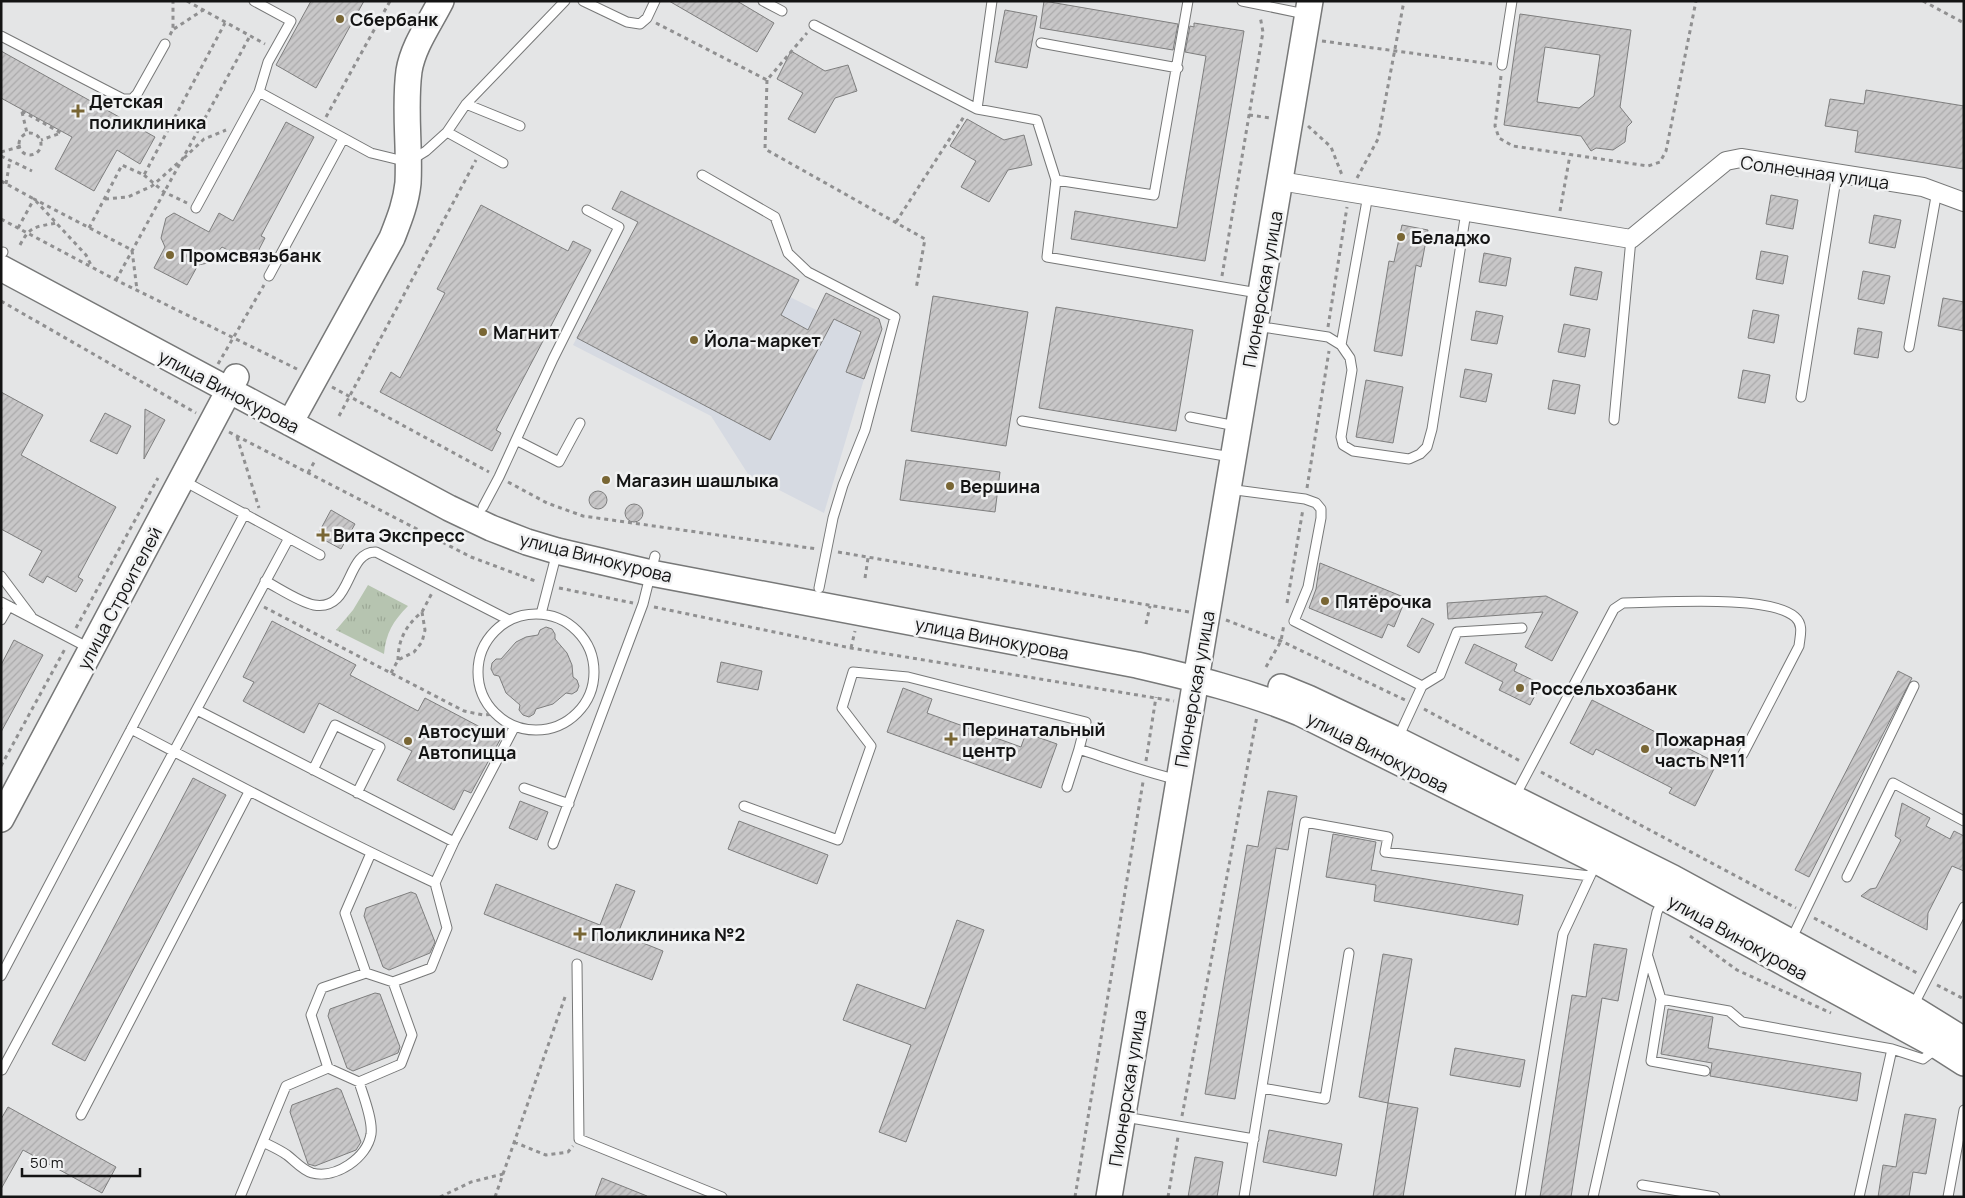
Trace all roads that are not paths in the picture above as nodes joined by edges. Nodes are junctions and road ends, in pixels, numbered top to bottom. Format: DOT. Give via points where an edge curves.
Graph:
graph roads {
  1 [pos="254,1"];
  2 [pos="441,1"];
  3 [pos="565,1"];
  4 [pos="583,1"];
  5 [pos="655,1"];
  6 [pos="763,1"];
  7 [pos="992,1"];
  8 [pos="1188,1"];
  9 [pos="1242,1"];
  10 [pos="1512,1"];
  11 [pos="782,11"];
  12 [pos="1307,18"];
  13 [pos="814,25"];
  14 [pos="1,36"];
  15 [pos="1041,43"];
  16 [pos="165,44"];
  17 [pos="1502,66"];
  18 [pos="1178,68"];
  19 [pos="259,92"];
  20 [pos="466,104"];
  21 [pos="974,107"];
  22 [pos="520,126"];
  23 [pos="447,132"];
  24 [pos="343,139"];
  25 [pos="408,162"];
  26 [pos="503,163"];
  27 [pos="1837,174"];
  28 [pos="702,175"];
  29 [pos="1056,180"];
  30 [pos="1280,181"];
  31 [pos="1937,191"];
  32 [pos="1368,195"];
  33 [pos="1964,202"];
  34 [pos="196,208"];
  35 [pos="587,210"];
  36 [pos="1466,212"];
  37 [pos="1631,239"];
  38 [pos="5,254"];
  39 [pos="269,276"];
  40 [pos="1261,294"];
  41 [pos="1255,326"];
  42 [pos="1341,345"];
  43 [pos="1909,347"];
  44 [pos="223,379"];
  45 [pos="1801,397"];
  46 [pos="293,416"];
  47 [pos="1190,417"];
  48 [pos="1614,420"];
  49 [pos="1022,421"];
  50 [pos="580,423"];
  51 [pos="1239,426"];
  52 [pos="516,440"];
  53 [pos="1233,458"];
  54 [pos="171,476"];
  55 [pos="1228,489"];
  56 [pos="484,507"];
  57 [pos="245,513"];
  58 [pos="289,538"];
  59 [pos="557,551"];
  60 [pos="320,556"];
  61 [pos="653,564"];
  62 [pos="1,576"];
  63 [pos="265,581"];
  64 [pos="818,596"];
  65 [pos="5,604"];
  66 [pos="541,614"];
  67 [pos="33,619"];
  68 [pos="1,620"];
  69 [pos="509,620"];
  70 [pos="1522,628"];
  71 [pos="81,644"];
  72 [pos="1198,670"];
  73 [pos="1422,686"];
  74 [pos="1914,686"];
  75 [pos="197,710"];
  76 [pos="515,726"];
  77 [pos="131,729"];
  78 [pos="1396,740"];
  79 [pos="1079,749"];
  80 [pos="175,752"];
  81 [pos="1743,754"];
  82 [pos="312,770"];
  83 [pos="1179,780"];
  84 [pos="1067,787"];
  85 [pos="524,788"];
  86 [pos="249,792"];
  87 [pos="357,793"];
  88 [pos="1514,798"];
  89 [pos="569,804"];
  90 [pos="744,806"];
  91 [pos="1,819"];
  92 [pos="1964,821"];
  93 [pos="454,842"];
  94 [pos="553,844"];
  95 [pos="371,853"];
  96 [pos="1597,860"];
  97 [pos="1847,877"];
  98 [pos="435,883"];
  99 [pos="1669,888"];
  100 [pos="1964,907"];
  101 [pos="1790,942"];
  102 [pos="1349,953"];
  103 [pos="1648,957"];
  104 [pos="577,964"];
  105 [pos="366,973"];
  106 [pos="1,976"];
  107 [pos="393,982"];
  108 [pos="1661,1000"];
  109 [pos="1912,1008"];
  110 [pos="1953,1041"];
  111 [pos="1892,1049"];
  112 [pos="1964,1063"];
  113 [pos="328,1068"];
  114 [pos="2,1070"];
  115 [pos="1704,1071"];
  116 [pos="359,1082"];
  117 [pos="1262,1088"];
  118 [pos="1964,1110"];
  119 [pos="80,1114"];
  120 [pos="1122,1117"];
  121 [pos="1254,1139"];
  122 [pos="264,1142"];
  123 [pos="1642,1185"];
  124 [pos="240,1197"];
  125 [pos="722,1197"];
  126 [pos="1110,1197"];
  127 [pos="1244,1197"];
  128 [pos="1520,1197"];
  129 [pos="1593,1197"];
  130 [pos="1715,1197"];
  131 [pos="1859,1197"];
  132 [pos="1948,1197"];
  1 -- 19 [label="lane" via="291,21 268,62"];
  2 -- 25 [label="main road" via="418,44 409,69"];
  3 -- 20 [label="lane"];
  4 -- 5 [label="lane" via="627,22 640,24 647,18"];
  6 -- 11 [label="lane"];
  7 -- 21 [label="lane"];
  8 -- 18 [label="lane"];
  9 -- 12 [label="lane"];
  10 -- 17 [label="lane"];
  12 -- 30 [label="main road, Пионерская улица"];
  13 -- 21 [label="lane"];
  14 -- 16 [label="lane" via="123,99 132,99 137,94"];
  15 -- 18 [label="lane"];
  18 -- 29 [label="lane" via="1154,195"];
  19 -- 24 [label="lane"];
  19 -- 34 [label="lane"];
  20 -- 22 [label="lane"];
  20 -- 23 [label="lane"];
  21 -- 29 [label="lane" via="1037,120"];
  23 -- 25 [label="lane"];
  23 -- 26 [label="lane"];
  24 -- 25 [label="lane" via="371,153"];
  24 -- 39 [label="lane"];
  25 -- 46 [label="main road" via="403,212 392,238"];
  27 -- 31 [label="street, Солнечная улица"];
  27 -- 37 [label="street, Солнечная улица" via="1741,158 1726,161"];
  27 -- 45 [label="lane"];
  28 -- 64 [label="lane" via="775,217 788,253 808,272 895,317 865,430 843,485"];
  29 -- 40 [label="lane" via="1047,257"];
  30 -- 32 [label="street"];
  30 -- 40 [label="main road, Пионерская улица"];
  31 -- 33 [label="street, Солнечная улица"];
  31 -- 43 [label="lane"];
  32 -- 36 [label="street"];
  32 -- 42 [label="lane"];
  35 -- 52 [label="lane" via="619,227 552,359"];
  36 -- 37 [label="street"];
  36 -- 42 [label="lane" via="1432,429 1427,447 1420,454 1408,459 1394,458 1353,451 1343,445 1341,437 1352,370 1350,358"];
  37 -- 48 [label="lane"];
  38 -- 44 [label="main road, улица Винокурова"];
  40 -- 41 [label="main road, Пионерская улица"];
  41 -- 42 [label="lane" via="1328,337"];
  41 -- 51 [label="main road, Пионерская улица"];
  44 -- 46 [label="main road, улица Винокурова"];
  44 -- 54 [label="main road, улица Строителей"];
  46 -- 56 [label="main road, улица Винокурова"];
  46 -- 59 [label="main road, улица Винокурова" via="449,508 509,535"];
  47 -- 51 [label="lane"];
  49 -- 53 [label="lane"];
  50 -- 52 [label="lane" via="559,462"];
  51 -- 53 [label="main road, Пионерская улица"];
  52 -- 56 [label="lane"];
  53 -- 55 [label="main road, Пионерская улица"];
  54 -- 57 [label="lane"];
  54 -- 71 [label="main road, улица Строителей"];
  55 -- 72 [label="main road, Пионерская улица"];
  55 -- 73 [label="lane" via="1316,503 1321,509 1321,518 1308,587 1294,621"];
  56 -- 61 [label="main road, улица Винокурова" via="547,531"];
  57 -- 58 [label="lane"];
  57 -- 77 [label="lane"];
  58 -- 60 [label="lane"];
  58 -- 63 [label="lane"];
  59 -- 61 [label="main road, улица Винокурова"];
  59 -- 66 [label="lane"];
  61 -- 64 [label="main road, улица Винокурова"];
  61 -- 89 [label="lane" via="643,604"];
  62 -- 67 [label="lane"];
  63 -- 69 [label="lane" via="312,605 326,605 339,596 360,559 371,552 382,554"];
  63 -- 75 [label="lane"];
  64 -- 72 [label="main road, улица Винокурова" via="1137,665"];
  65 -- 67 [label="lane"];
  65 -- 68 [label="lane"];
  66 -- 69 [label="lane"];
  66 -- 76 [label="lane" via="564,620 582,635 593,656 592,691 580,711 561,725 538,730"];
  67 -- 71 [label="lane"];
  69 -- 76 [label="lane" via="485,643 478,664 480,686 489,706"];
  70 -- 73 [label="lane" via="1457,632 1440,675"];
  71 -- 91 [label="main road, улица Строителей"];
  72 -- 78 [label="main road, улица Винокурова" via="1263,681 1308,698"];
  72 -- 83 [label="main road, Пионерская улица"];
  72 -- 96 [label="main road, улица Винокурова" via="1300,713"];
  73 -- 78 [label="lane"];
  74 -- 101 [label="lane"];
  75 -- 80 [label="lane"];
  75 -- 82 [label="lane"];
  76 -- 93 [label="lane"];
  77 -- 80 [label="lane"];
  77 -- 106 [label="lane"];
  78 -- 88 [label="main road, улица Винокурова"];
  79 -- 83 [label="lane" via="1144,772"];
  79 -- 84 [label="lane"];
  79 -- 90 [label="lane" via="1086,722 908,676 853,672 842,708 871,746 838,840"];
  80 -- 86 [label="lane"];
  80 -- 114 [label="lane"];
  81 -- 88 [label="lane" via="1799,646 1802,629 1796,617 1778,608 1745,602 1623,603 1614,609"];
  82 -- 87 [label="lane"];
  82 -- 87 [label="lane" via="335,725 380,747"];
  83 -- 120 [label="main road, Пионерская улица"];
  85 -- 89 [label="lane"];
  86 -- 95 [label="lane"];
  86 -- 119 [label="lane"];
  87 -- 93 [label="lane"];
  88 -- 96 [label="main road, улица Винокурова"];
  89 -- 94 [label="lane"];
  92 -- 97 [label="lane" via="1893,784"];
  93 -- 98 [label="lane"];
  95 -- 98 [label="lane"];
  95 -- 105 [label="lane" via="345,913"];
  96 -- 99 [label="main road, улица Винокурова"];
  96 -- 117 [label="lane" via="1385,852 1388,837 1305,822"];
  96 -- 128 [label="lane" via="1562,934"];
  98 -- 107 [label="lane" via="447,928 431,968"];
  99 -- 101 [label="main road, улица Винокурова"];
  99 -- 103 [label="lane" via="1657,912"];
  99 -- 110 [label="main road, улица Винокурова"];
  100 -- 109 [label="lane"];
  101 -- 109 [label="main road, улица Винокурова"];
  102 -- 117 [label="lane" via="1325,1099"];
  103 -- 108 [label="lane"];
  103 -- 129 [label="lane"];
  104 -- 125 [label="lane" via="579,1139"];
  105 -- 107 [label="lane"];
  105 -- 113 [label="lane" via="322,988 318,997 311,1015"];
  107 -- 116 [label="lane" via="412,1035 401,1064"];
  108 -- 111 [label="lane" via="1729,1011 1742,1022"];
  108 -- 115 [label="lane" via="1652,1061"];
  109 -- 110 [label="main road, улица Винокурова"];
  110 -- 111 [label="lane" via="1923,1059"];
  110 -- 112 [label="main road, улица Винокурова"];
  111 -- 131 [label="lane"];
  113 -- 116 [label="lane"];
  113 -- 122 [label="lane" via="286,1086"];
  116 -- 122 [label="lane" via="371,1134 362,1154 341,1169 329,1174 312,1172"];
  117 -- 121 [label="lane"];
  118 -- 132 [label="lane"];
  120 -- 121 [label="lane"];
  120 -- 126 [label="main road, Пионерская улица"];
  121 -- 127 [label="lane"];
  122 -- 124 [label="lane"];
  123 -- 130 [label="lane"];
}
